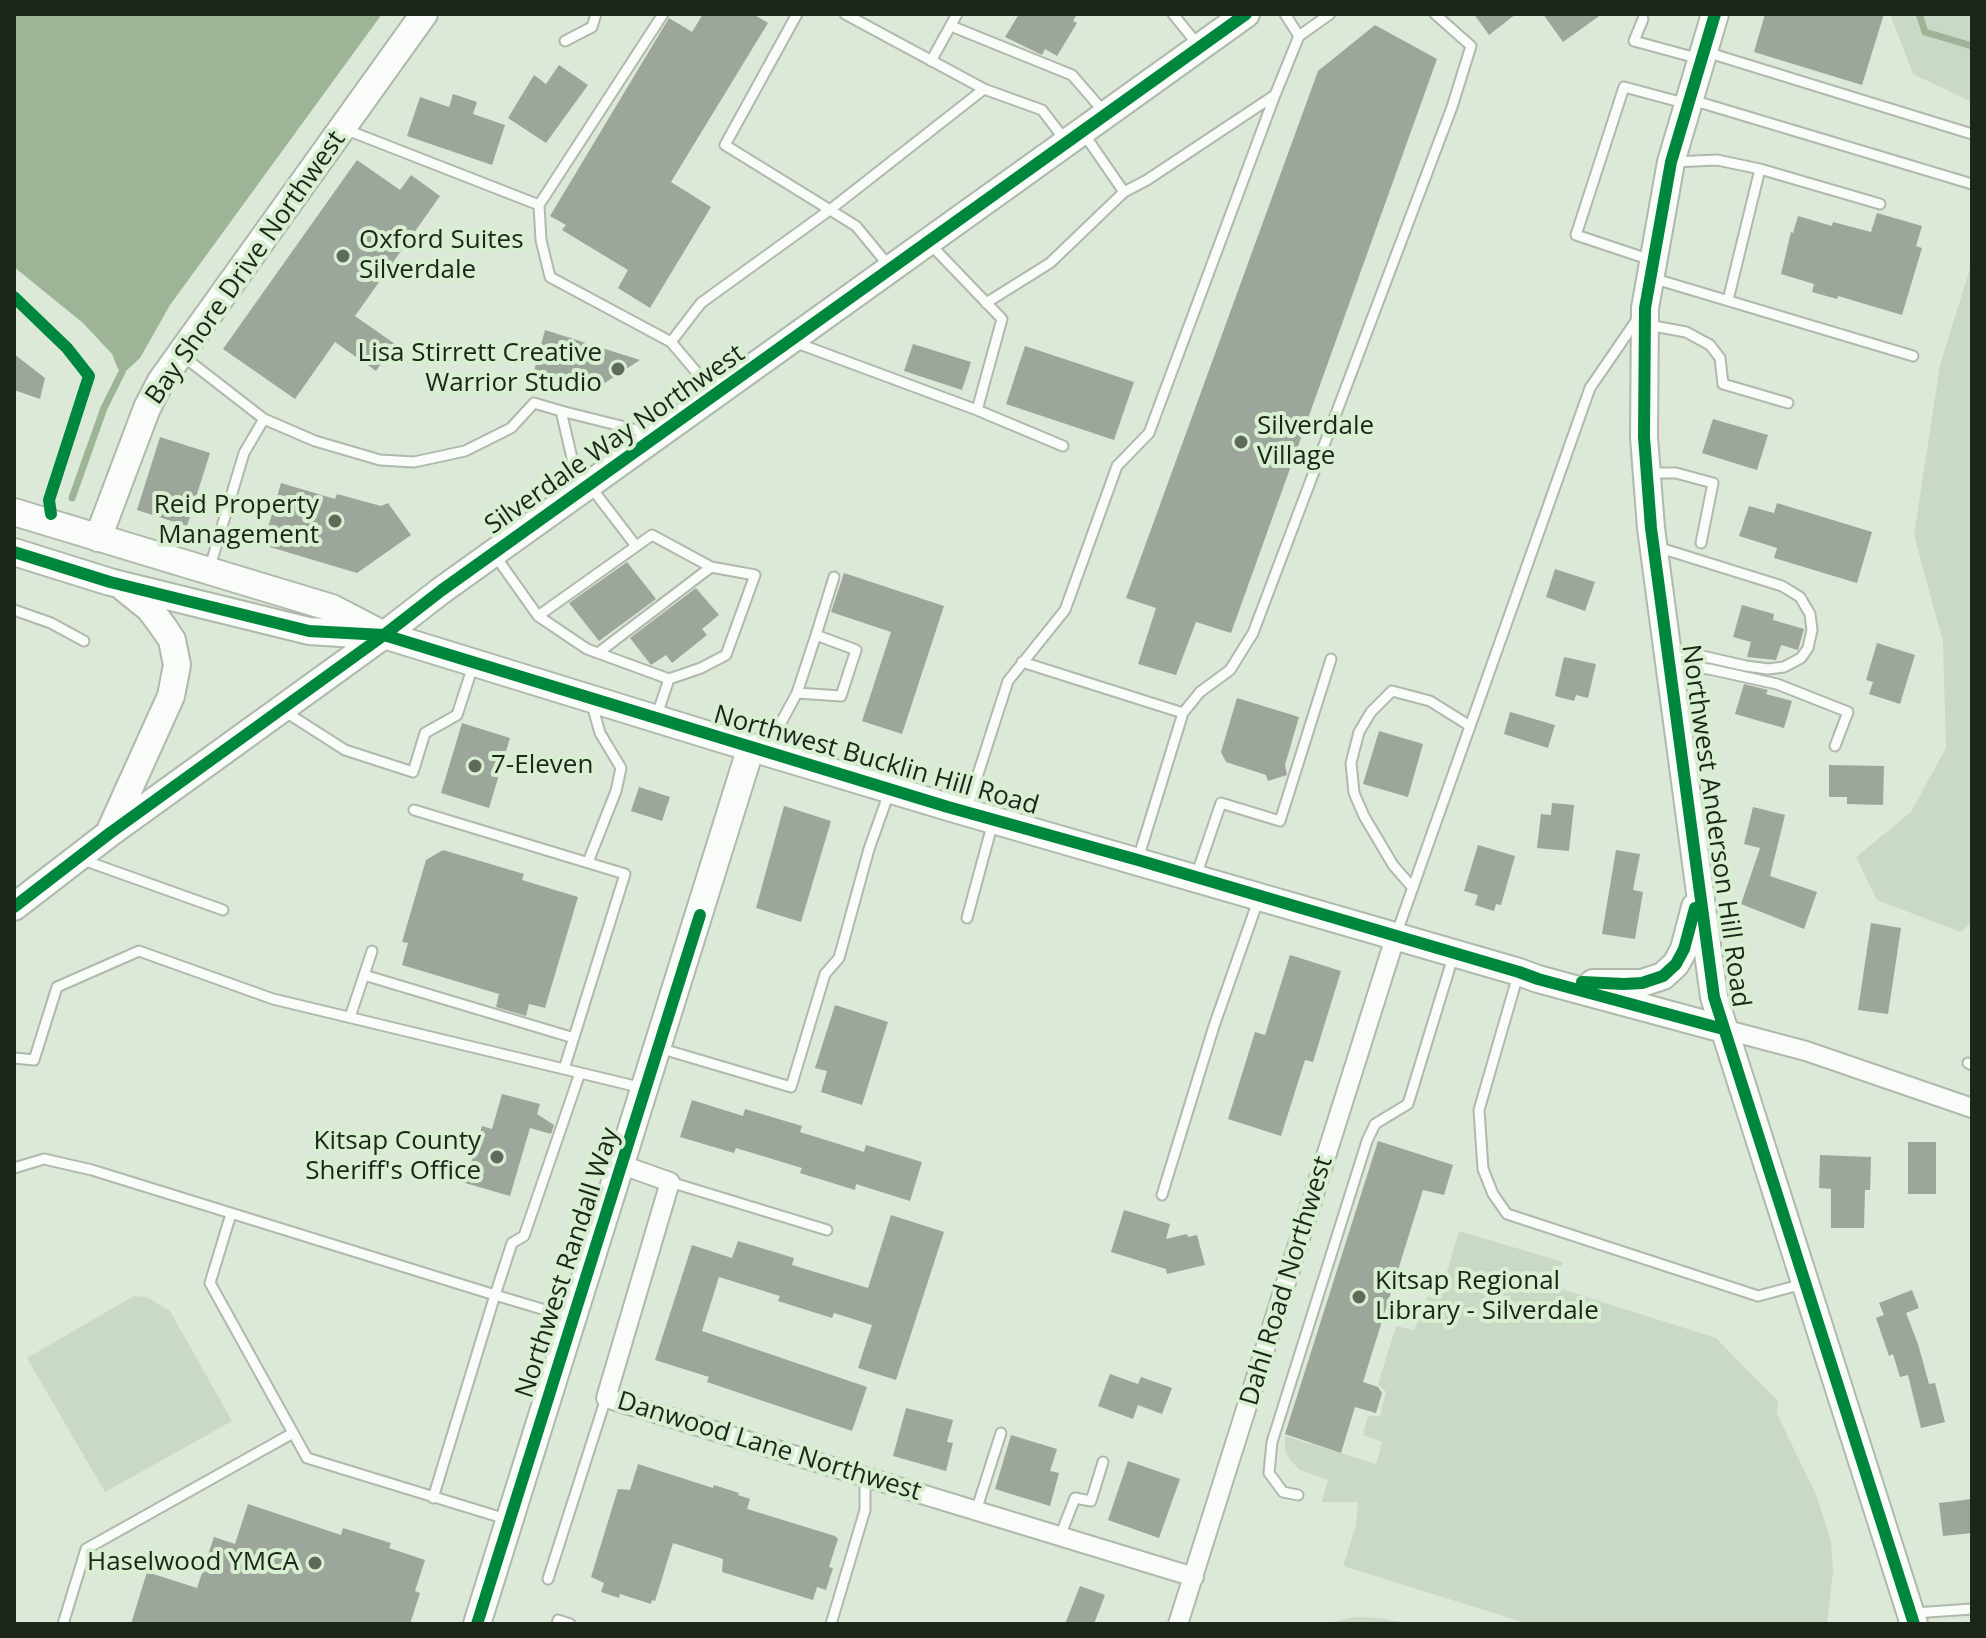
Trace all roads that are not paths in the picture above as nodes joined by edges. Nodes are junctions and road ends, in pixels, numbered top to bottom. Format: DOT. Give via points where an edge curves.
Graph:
graph roads {
  1 [pos="424,14"];
  2 [pos="596,14"];
  3 [pos="663,14"];
  4 [pos="797,14"];
  5 [pos="845,14"];
  6 [pos="957,14"];
  7 [pos="1173,14"];
  8 [pos="1246,14"];
  9 [pos="1285,14"];
  10 [pos="1330,14"];
  11 [pos="1435,14"];
  12 [pos="1715,14"];
  13 [pos="1643,19"];
  14 [pos="951,26"];
  15 [pos="1299,36"];
  16 [pos="565,41"];
  17 [pos="1200,47"];
  18 [pos="1702,55"];
  19 [pos="931,61"];
  20 [pos="984,89"];
  21 [pos="1275,95"];
  22 [pos="1688,101"];
  23 [pos="1106,115"];
  24 [pos="344,129"];
  25 [pos="1972,134"];
  26 [pos="1075,138"];
  27 [pos="1671,162"];
  28 [pos="1760,169"];
  29 [pos="1972,184"];
  30 [pos="1124,192"];
  31 [pos="1880,204"];
  32 [pos="539,205"];
  33 [pos="831,209"];
  34 [pos="929,243"];
  35 [pos="891,269"];
  36 [pos="1651,269"];
  37 [pos="1728,300"];
  38 [pos="986,303"];
  39 [pos="1644,316"];
  40 [pos="792,341"];
  41 [pos="671,342"];
  42 [pos="180,354"];
  43 [pos="1913,356"];
  44 [pos="716,396"];
  45 [pos="1788,403"];
  46 [pos="977,410"];
  47 [pos="561,411"];
  48 [pos="264,419"];
  49 [pos="660,436"];
  50 [pos="1063,446"];
  51 [pos="1646,473"];
  52 [pos="585,490"];
  53 [pos="14,512"];
  54 [pos="98,538"];
  55 [pos="1701,543"];
  56 [pos="636,546"];
  57 [pos="1654,546"];
  58 [pos="494,553"];
  59 [pos="21,554"];
  60 [pos="212,560"];
  61 [pos="711,567"];
  62 [pos="834,577"];
  63 [pos="110,582"];
  64 [pos="14,610"];
  65 [pos="538,616"];
  66 [pos="384,635"];
  67 [pos="816,635"];
  68 [pos="84,641"];
  69 [pos="598,653"];
  70 [pos="1668,657"];
  71 [pos="1331,659"];
  72 [pos="1022,662"];
  73 [pos="474,663"];
  74 [pos="669,679"];
  75 [pos="797,693"];
  76 [pos="590,698"];
  77 [pos="281,709"];
  78 [pos="1183,713"];
  79 [pos="656,718"];
  80 [pos="1470,726"];
  81 [pos="1835,746"];
  82 [pos="761,750"];
  83 [pos="890,788"];
  84 [pos="414,810"];
  85 [pos="966,811"];
  86 [pos="994,819"];
  87 [pos="110,833"];
  88 [pos="78,858"];
  89 [pos="1138,860"];
  90 [pos="588,862"];
  91 [pos="1195,878"];
  92 [pos="1697,884"];
  93 [pos="1413,888"];
  94 [pos="1260,898"];
  95 [pos="14,907"];
  96 [pos="223,910"];
  97 [pos="967,918"];
  98 [pos="1395,938"];
  99 [pos="372,951"];
  100 [pos="1454,953"];
  101 [pos="364,975"];
  102 [pos="1528,976"];
  103 [pos="350,1017"];
  104 [pos="1723,1029"];
  105 [pos="574,1038"];
  106 [pos="659,1048"];
  107 [pos="14,1058"];
  108 [pos="564,1069"];
  109 [pos="580,1073"];
  110 [pos="646,1089"];
  111 [pos="1972,1108"];
  112 [pos="622,1165"];
  113 [pos="14,1168"];
  114 [pos="670,1182"];
  115 [pos="1162,1195"];
  116 [pos="231,1214"];
  117 [pos="827,1230"];
  118 [pos="1806,1284"];
  119 [pos="495,1295"];
  120 [pos="574,1319"];
  121 [pos="606,1398"];
  122 [pos="293,1433"];
  123 [pos="1001,1433"];
  124 [pos="1103,1462"];
  125 [pos="865,1476"];
  126 [pos="1298,1495"];
  127 [pos="433,1498"];
  128 [pos="976,1511"];
  129 [pos="510,1520"];
  130 [pos="1060,1536"];
  131 [pos="1194,1577"];
  132 [pos="548,1579"];
  133 [pos="1972,1609"];
  134 [pos="1912,1619"];
  135 [pos="63,1624"];
  136 [pos="477,1624"];
  137 [pos="557,1624"];
  138 [pos="570,1624"];
  139 [pos="831,1624"];
  140 [pos="1178,1624"];
  1 -- 24 [label="main road, Bay Shore Drive Northwest"];
  2 -- 16 [label="lane" via="592,27"];
  3 -- 32 [label="lane"];
  4 -- 33 [label="lane" via="725,145"];
  5 -- 19 [label="lane"];
  6 -- 14 [label="lane"];
  7 -- 17 [label="lane"];
  8 -- 17 [label="main road, Silverdale Way Northwest"];
  9 -- 15 [label="lane"];
  10 -- 15 [label="lane"];
  11 -- 78 [label="lane" via="1471,46 1452,107 1253,633 1230,670 1200,692"];
  12 -- 18 [label="main road, Northwest Anderson Hill Road"];
  13 -- 18 [label="lane" via="1634,41"];
  14 -- 19 [label="lane"];
  14 -- 23 [label="lane" via="1072,75"];
  15 -- 21 [label="lane"];
  17 -- 23 [label="main road, Silverdale Way Northwest"];
  18 -- 22 [label="main road, Northwest Anderson Hill Road"];
  18 -- 25 [label="lane"];
  19 -- 20 [label="lane"];
  20 -- 26 [label="lane" via="1042,110"];
  20 -- 33 [label="lane"];
  21 -- 30 [label="lane"];
  21 -- 72 [label="lane" via="1149,433 1117,466 1065,610"];
  22 -- 27 [label="main road, Northwest Anderson Hill Road"];
  22 -- 29 [label="lane"];
  22 -- 36 [label="lane" via="1624,87 1576,235"];
  23 -- 26 [label="main road, Silverdale Way Northwest"];
  24 -- 32 [label="lane"];
  24 -- 42 [label="main road, Bay Shore Drive Northwest"];
  26 -- 30 [label="lane"];
  26 -- 34 [label="main road, Silverdale Way Northwest"];
  27 -- 28 [label="lane" via="1717,160"];
  27 -- 36 [label="main road, Northwest Anderson Hill Road"];
  28 -- 31 [label="lane"];
  28 -- 37 [label="lane"];
  30 -- 38 [label="lane" via="1050,263"];
  32 -- 41 [label="lane" via="550,277"];
  33 -- 35 [label="lane" via="856,226"];
  33 -- 41 [label="lane" via="701,303"];
  34 -- 35 [label="main road, Silverdale Way Northwest"];
  34 -- 38 [label="lane"];
  35 -- 40 [label="main road, Silverdale Way Northwest"];
  36 -- 37 [label="lane"];
  36 -- 39 [label="main road, Northwest Anderson Hill Road"];
  37 -- 43 [label="lane"];
  38 -- 46 [label="lane" via="1002,319"];
  39 -- 45 [label="lane" via="1710,345 1720,358 1723,384"];
  39 -- 51 [label="main road, Northwest Anderson Hill Road"];
  39 -- 80 [label="lane" via="1590,388"];
  40 -- 44 [label="main road, Silverdale Way Northwest"];
  40 -- 46 [label="lane"];
  41 -- 44 [label="lane"];
  42 -- 48 [label="lane"];
  42 -- 54 [label="main road, Bay Shore Drive Northwest" via="147,408"];
  44 -- 49 [label="main road, Silverdale Way Northwest"];
  46 -- 50 [label="lane"];
  47 -- 48 [label="lane" via="534,403 511,428 465,451 414,462 380,460"];
  47 -- 49 [label="lane"];
  47 -- 52 [label="lane"];
  48 -- 60 [label="lane" via="244,453"];
  49 -- 52 [label="main road, Silverdale Way Northwest"];
  51 -- 55 [label="lane" via="1676,473 1713,483"];
  51 -- 57 [label="main road, Northwest Anderson Hill Road"];
  52 -- 56 [label="lane"];
  52 -- 58 [label="main road, Silverdale Way Northwest"];
  53 -- 54 [label="main road, Northwest Bucklin Hill Road"];
  54 -- 59 [label="main road, Northwest Bucklin Hill Road" via="54,553"];
  54 -- 66 [label="main road, Northwest Bucklin Hill Road" via="332,608"];
  56 -- 61 [label="lane" via="652,535"];
  56 -- 65 [label="lane"];
  57 -- 70 [label="main road, Northwest Anderson Hill Road"];
  57 -- 70 [label="lane" via="1782,586 1800,597 1810,614 1808,648 1784,667"];
  58 -- 65 [label="lane"];
  58 -- 66 [label="main road, Silverdale Way Northwest"];
  59 -- 63 [label="main road, Northwest Bucklin Hill Road"];
  61 -- 69 [label="lane"];
  61 -- 74 [label="lane" via="755,575 726,655"];
  62 -- 67 [label="lane"];
  63 -- 66 [label="main road, Northwest Bucklin Hill Road" via="309,631"];
  63 -- 87 [label="main road" via="150,609 172,640 177,665 171,696"];
  64 -- 68 [label="lane"];
  65 -- 69 [label="lane"];
  66 -- 73 [label="main road, Northwest Bucklin Hill Road"];
  66 -- 77 [label="main road, Silverdale Way Northwest"];
  67 -- 75 [label="lane"];
  67 -- 75 [label="lane" via="856,650 841,696"];
  69 -- 74 [label="lane"];
  70 -- 81 [label="lane" via="1777,684 1848,712"];
  70 -- 92 [label="main road, Northwest Anderson Hill Road"];
  71 -- 91 [label="lane" via="1280,821 1221,803"];
  72 -- 78 [label="lane"];
  72 -- 85 [label="lane" via="1008,681"];
  73 -- 76 [label="main road, Northwest Bucklin Hill Road"];
  73 -- 77 [label="lane" via="457,715 425,733 413,772 345,750"];
  74 -- 79 [label="lane"];
  75 -- 82 [label="lane"];
  76 -- 79 [label="main road, Northwest Bucklin Hill Road"];
  76 -- 90 [label="lane" via="600,733 621,768"];
  77 -- 87 [label="main road, Silverdale Way Northwest"];
  78 -- 89 [label="lane"];
  79 -- 82 [label="main road, Northwest Bucklin Hill Road"];
  80 -- 93 [label="lane"];
  80 -- 93 [label="lane" via="1430,701 1392,691 1359,732 1351,763 1354,793 1393,865"];
  82 -- 83 [label="main road, Northwest Bucklin Hill Road"];
  82 -- 106 [label="main road, Northwest Randall Way"];
  83 -- 85 [label="main road, Northwest Bucklin Hill Road"];
  83 -- 106 [label="lane" via="839,958 825,974 791,1087"];
  84 -- 90 [label="lane"];
  85 -- 86 [label="main road, Northwest Bucklin Hill Road"];
  86 -- 89 [label="main road, Northwest Bucklin Hill Road"];
  86 -- 97 [label="lane"];
  87 -- 88 [label="main road, Silverdale Way Northwest"];
  88 -- 95 [label="main road, Silverdale Way Northwest"];
  88 -- 96 [label="lane"];
  89 -- 91 [label="main road, Northwest Bucklin Hill Road"];
  90 -- 105 [label="lane" via="625,874"];
  91 -- 94 [label="main road, Northwest Bucklin Hill Road"];
  92 -- 102 [label="main road" via="1684,949 1663,976 1624,984"];
  92 -- 104 [label="main road, Northwest Anderson Hill Road"];
  93 -- 98 [label="lane"];
  94 -- 98 [label="main road, Northwest Bucklin Hill Road"];
  94 -- 115 [label="lane"];
  98 -- 100 [label="main road, Northwest Bucklin Hill Road"];
  98 -- 131 [label="street, Dahl Road Northwest"];
  99 -- 101 [label="lane"];
  100 -- 102 [label="main road, Northwest Bucklin Hill Road"];
  100 -- 126 [label="lane" via="1408,1104 1375,1124 1367,1141 1272,1442 1269,1473 1283,1492"];
  101 -- 103 [label="lane"];
  101 -- 105 [label="lane"];
  102 -- 104 [label="main road, Northwest Bucklin Hill Road"];
  102 -- 118 [label="lane" via="1479,1110 1483,1169 1507,1214 1758,1296"];
  103 -- 107 [label="lane" via="273,999 139,951 57,987 34,1060"];
  103 -- 108 [label="lane"];
  104 -- 111 [label="street" via="1806,1051"];
  104 -- 118 [label="main road, Northwest Anderson Hill Road"];
  105 -- 108 [label="lane"];
  106 -- 110 [label="main road, Northwest Randall Way"];
  108 -- 109 [label="lane"];
  109 -- 110 [label="lane"];
  109 -- 119 [label="lane" via="524,1236 512,1243"];
  110 -- 112 [label="main road, Northwest Randall Way"];
  112 -- 114 [label="street"];
  112 -- 120 [label="main road, Northwest Randall Way"];
  113 -- 116 [label="lane" via="44,1159"];
  114 -- 117 [label="lane"];
  114 -- 121 [label="street, Danwood Lane Northwest"];
  116 -- 119 [label="lane"];
  116 -- 122 [label="lane" via="210,1283"];
  118 -- 134 [label="main road, Northwest Anderson Hill Road"];
  119 -- 120 [label="lane"];
  119 -- 127 [label="lane"];
  120 -- 129 [label="main road, Northwest Randall Way"];
  121 -- 125 [label="street, Danwood Lane Northwest"];
  121 -- 132 [label="lane"];
  122 -- 127 [label="lane" via="307,1458"];
  122 -- 135 [label="lane" via="86,1549"];
  123 -- 128 [label="lane"];
  124 -- 130 [label="lane" via="1091,1501 1075,1498"];
  125 -- 128 [label="street, Danwood Lane Northwest"];
  125 -- 139 [label="lane" via="865,1510"];
  127 -- 129 [label="lane"];
  128 -- 130 [label="street, Danwood Lane Northwest"];
  129 -- 136 [label="main road, Northwest Randall Way"];
  130 -- 131 [label="street, Danwood Lane Northwest"];
  131 -- 140 [label="street, Dahl Road Northwest"];
  133 -- 134 [label="lane"];
  137 -- 138 [label="lane"];
}
